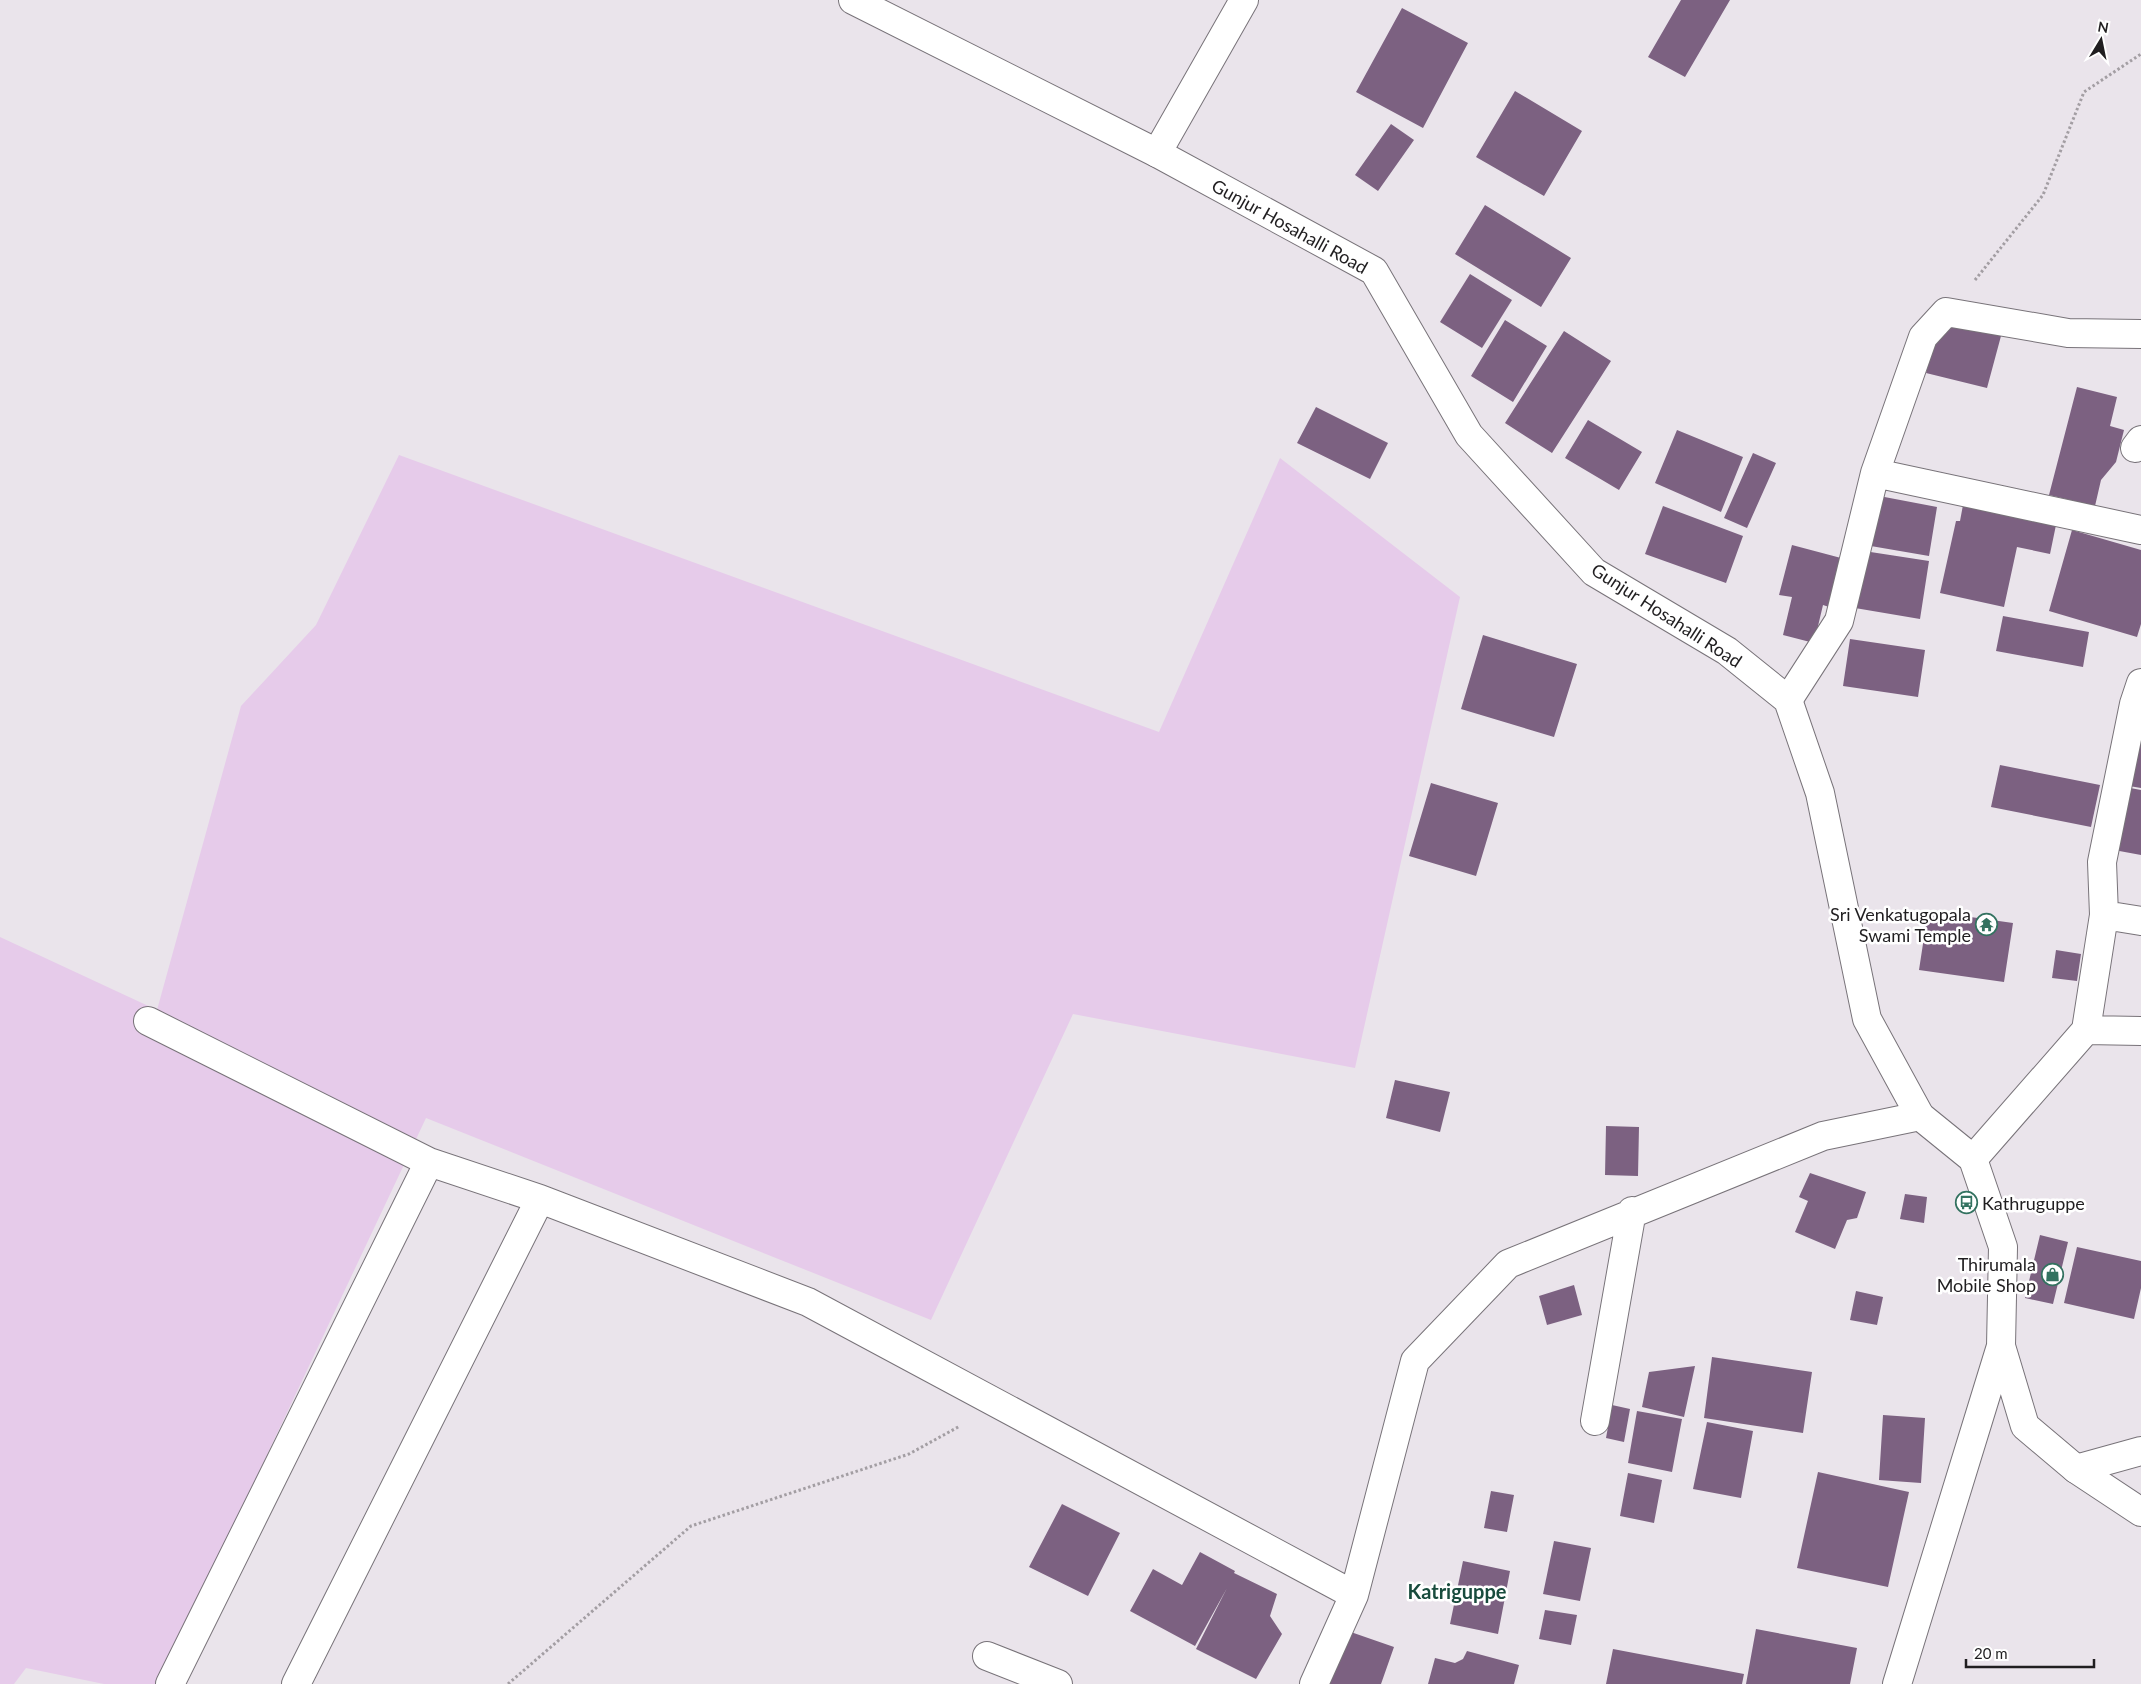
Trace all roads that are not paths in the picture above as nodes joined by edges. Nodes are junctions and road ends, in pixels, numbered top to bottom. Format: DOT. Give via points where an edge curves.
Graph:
graph roads {
  1 [pos="854,0"];
  2 [pos="1244,0"];
  3 [pos="1157,153"];
  4 [pos="2141,334"];
  5 [pos="1875,473"];
  6 [pos="2141,530"];
  7 [pos="2141,683"];
  8 [pos="1788,700"];
  9 [pos="2104,915"];
  10 [pos="2141,921"];
  11 [pos="148,1021"];
  12 [pos="2086,1030"];
  13 [pos="2141,1031"];
  14 [pos="1920,1116"];
  15 [pos="1973,1159"];
  16 [pos="429,1162"];
  17 [pos="540,1199"];
  18 [pos="1632,1212"];
  19 [pos="2001,1346"];
  20 [pos="1595,1420"];
  21 [pos="2141,1450"];
  22 [pos="2076,1469"];
  23 [pos="2141,1512"];
  24 [pos="1354,1595"];
  25 [pos="987,1656"];
  26 [pos="170,1684"];
  27 [pos="296,1684"];
  28 [pos="1058,1684"];
  29 [pos="1314,1684"];
  30 [pos="1897,1684"];
  1 -- 3 [label="street, Gunjur Hosahalli Road"];
  2 -- 3 [label="street"];
  3 -- 8 [label="street, Gunjur Hosahalli Road" via="1374,271 1469,436 1594,572 1727,651"];
  4 -- 5 [label="street" via="2068,333 1946,312 1924,337"];
  5 -- 6 [label="street"];
  5 -- 8 [label="street" via="1840,621"];
  7 -- 9 [label="street" via="2102,862"];
  8 -- 14 [label="street" via="1820,793 1867,1019"];
  9 -- 10 [label="street"];
  9 -- 12 [label="street"];
  11 -- 16 [label="street"];
  12 -- 13 [label="street"];
  12 -- 15 [label="street"];
  14 -- 15 [label="street"];
  14 -- 18 [label="street" via="1824,1136"];
  15 -- 19 [label="street" via="2003,1247"];
  16 -- 17 [label="street"];
  16 -- 26 [label="street"];
  17 -- 24 [label="street" via="808,1302"];
  17 -- 27 [label="street"];
  18 -- 20 [label="street"];
  18 -- 24 [label="street" via="1508,1264 1415,1361"];
  19 -- 22 [label="street" via="2025,1426"];
  19 -- 30 [label="street"];
  21 -- 22 [label="street"];
  22 -- 23 [label="street"];
  24 -- 29 [label="street"];
  25 -- 28 [label="street"];
}
